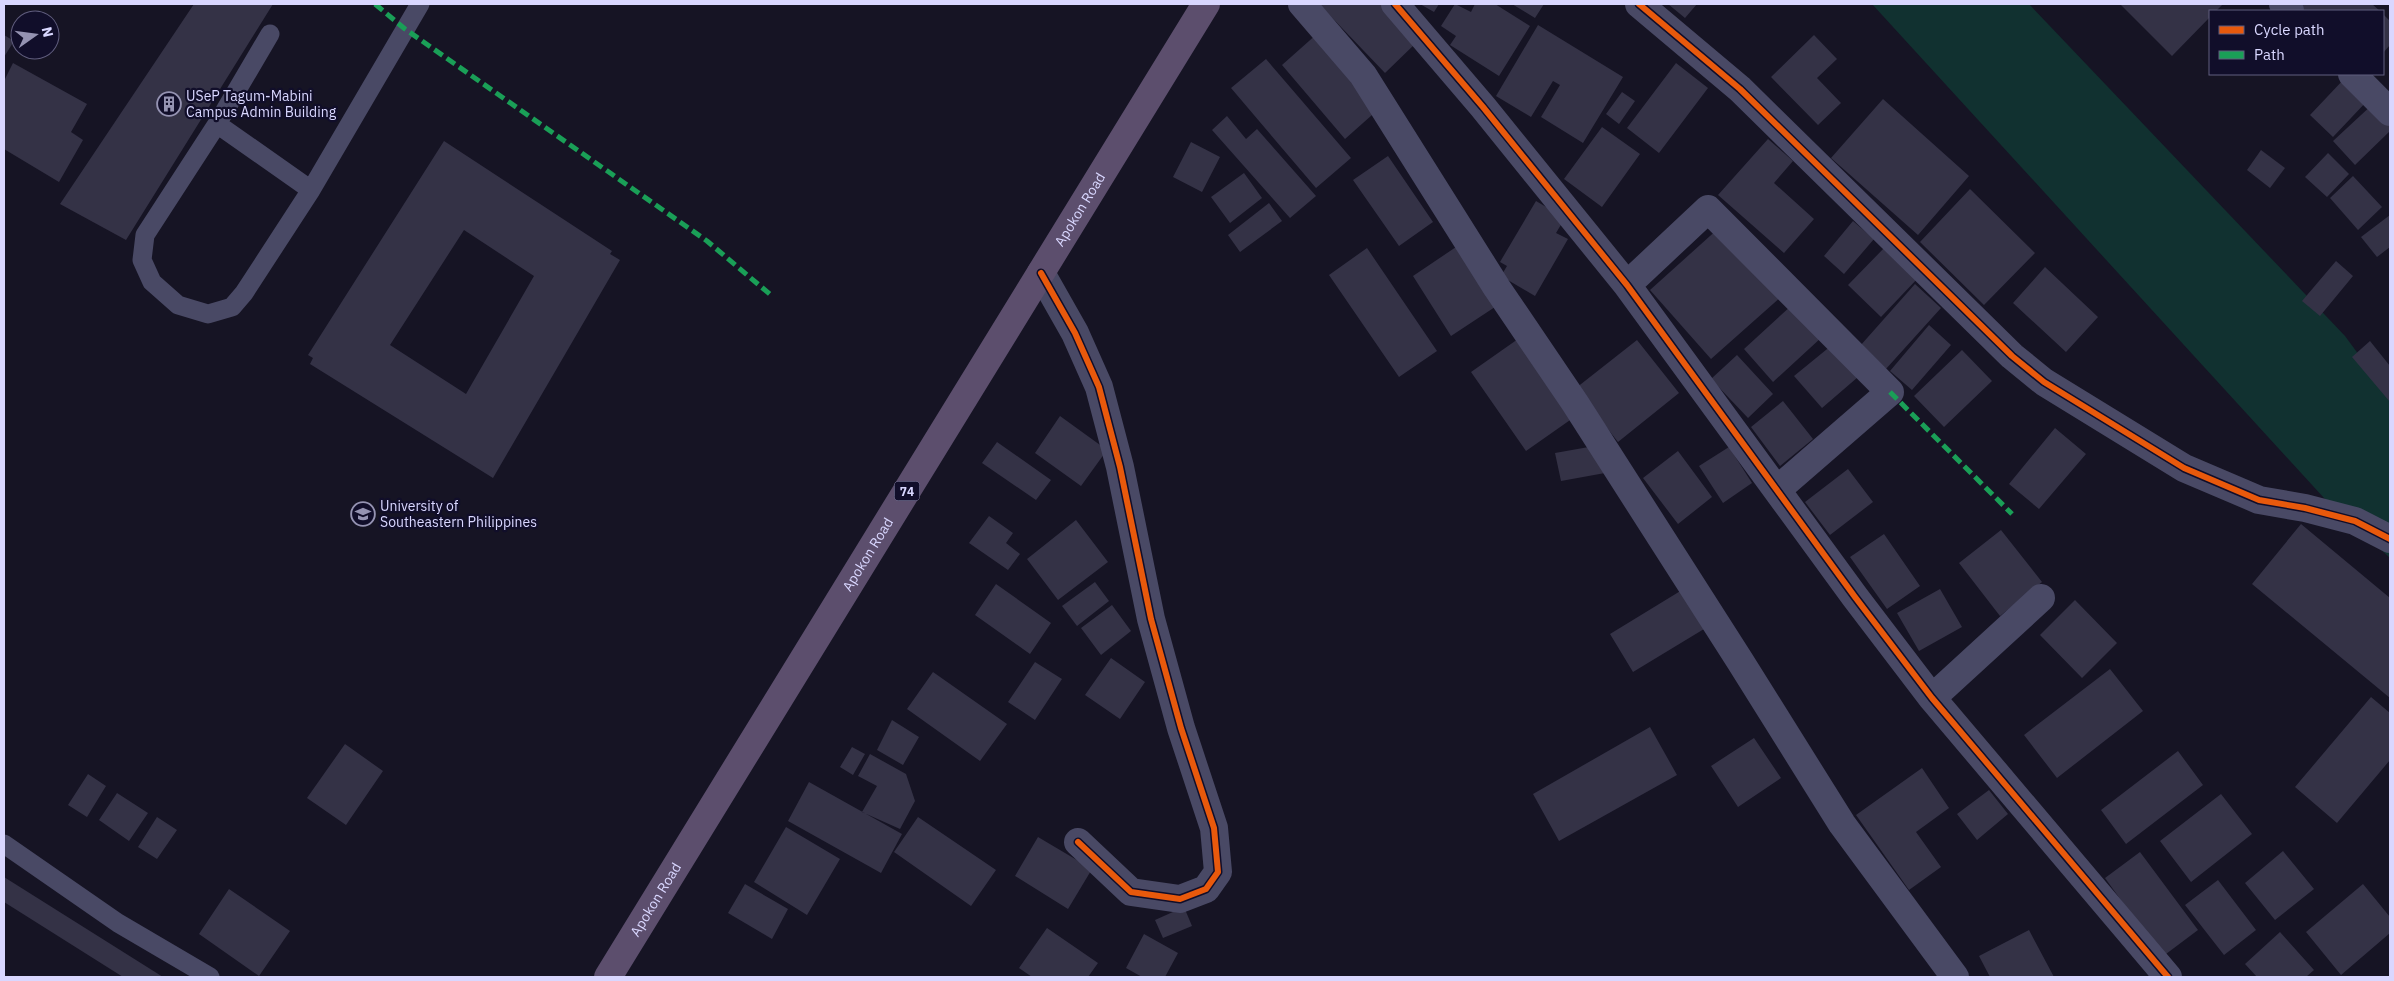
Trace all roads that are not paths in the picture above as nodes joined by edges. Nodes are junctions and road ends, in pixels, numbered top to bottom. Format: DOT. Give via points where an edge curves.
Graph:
graph roads {
  1 [pos="420,4"];
  2 [pos="1206,4"];
  3 [pos="1302,4"];
  4 [pos="1395,4"];
  5 [pos="1639,4"];
  6 [pos="270,34"];
  7 [pos="2353,75"];
  8 [pos="2390,112"];
  9 [pos="217,124"];
  10 [pos="311,190"];
  11 [pos="1041,273"];
  12 [pos="1627,285"];
  13 [pos="1777,490"];
  14 [pos="2390,538"];
  15 [pos="2041,598"];
  16 [pos="1932,698"];
  17 [pos="1078,842"];
  18 [pos="4,844"];
  19 [pos="210,977"];
  20 [pos="608,977"];
  21 [pos="1955,977"];
  22 [pos="2168,977"];
  1 -- 10 [label="lane"];
  2 -- 11 [label="highway, Apokon Road / 74"];
  3 -- 21 [label="street" via="1364,74 1497,288 1580,412 1842,824"];
  4 -- 12 [label="street" via="1484,107"];
  5 -- 14 [label="street" via="1740,89 2012,356 2044,382 2184,468 2221,486 2258,500 2355,521"];
  6 -- 9 [label="lane"];
  7 -- 8 [label="street"];
  9 -- 10 [label="lane"];
  9 -- 10 [label="lane" via="145,235 142,260 152,282 178,305 208,314 232,307"];
  11 -- 17 [label="street" via="1075,333 1099,387 1152,619 1181,728 1214,828 1218,872 1206,889 1180,899 1131,892"];
  11 -- 20 [label="highway, Apokon Road / 74"];
  12 -- 13 [label="street"];
  12 -- 13 [label="street" via="1708,209 1890,392"];
  13 -- 16 [label="street"];
  15 -- 16 [label="street"];
  16 -- 22 [label="street"];
  18 -- 19 [label="lane" via="118,923"];
}
